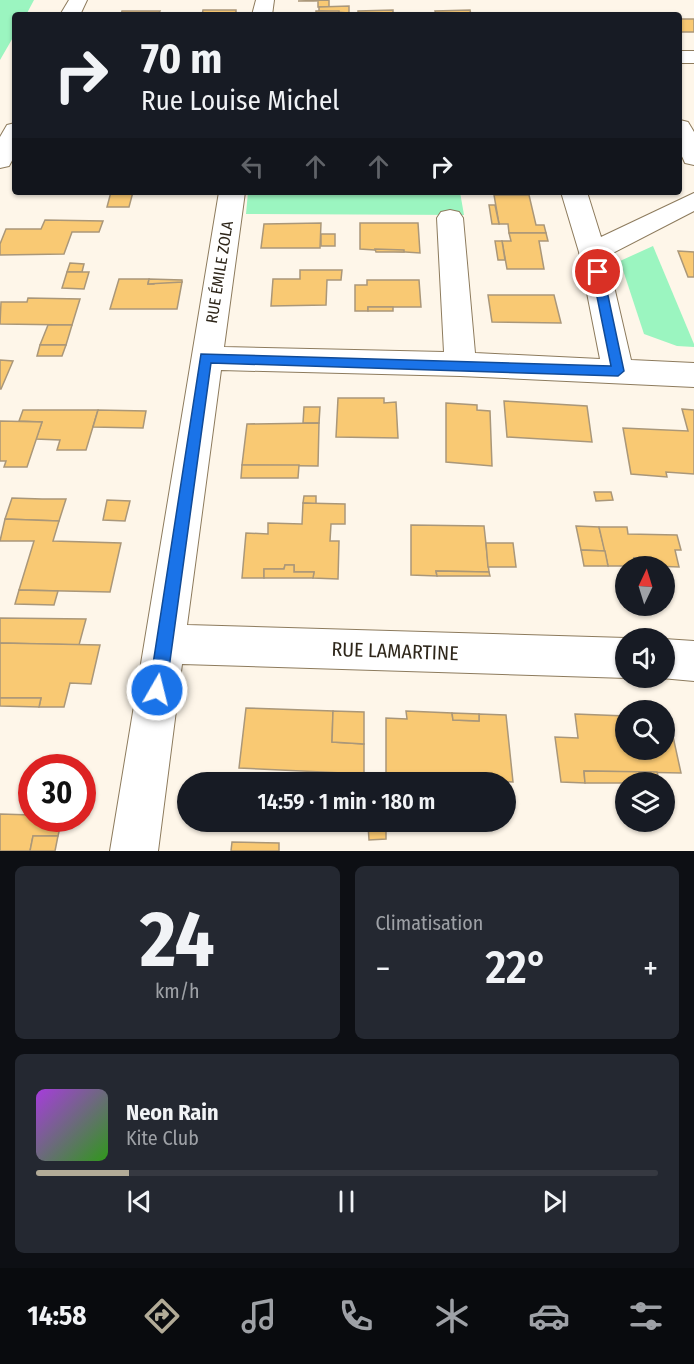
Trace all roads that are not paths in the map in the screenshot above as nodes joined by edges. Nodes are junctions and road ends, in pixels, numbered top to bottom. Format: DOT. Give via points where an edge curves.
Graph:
graph roads {
  1 [pos="682,131"];
  2 [pos="12,136"];
  3 [pos="694,158"];
  4 [pos="0,161"];
  5 [pos="232,195"];
  6 [pos="575,195"];
  7 [pos="694,201"];
  8 [pos="450,218"];
  9 [pos="593,252"];
  10 [pos="206,358"];
  11 [pos="460,364"];
  12 [pos="618,371"];
  13 [pos="694,375"];
  14 [pos="164,644"];
  15 [pos="615,658"];
  16 [pos="675,660"];
  17 [pos="694,661"];
  18 [pos="134,851"];
  1 -- 3 [label="street"];
  2 -- 4 [label="street"];
  5 -- 10 [label="street, RUE ÉMILE ZOLA"];
  6 -- 9 [label="street"];
  7 -- 9 [label="street"];
  8 -- 11 [label="street"];
  9 -- 12 [label="street"];
  10 -- 11 [label="street"];
  10 -- 14 [label="street, RUE ÉMILE ZOLA"];
  11 -- 12 [label="street"];
  12 -- 13 [label="street"];
  14 -- 15 [label="street, RUE LAMARTINE"];
  14 -- 18 [label="street, RUE ÉMILE ZOLA"];
  16 -- 17 [label="street"];
}
